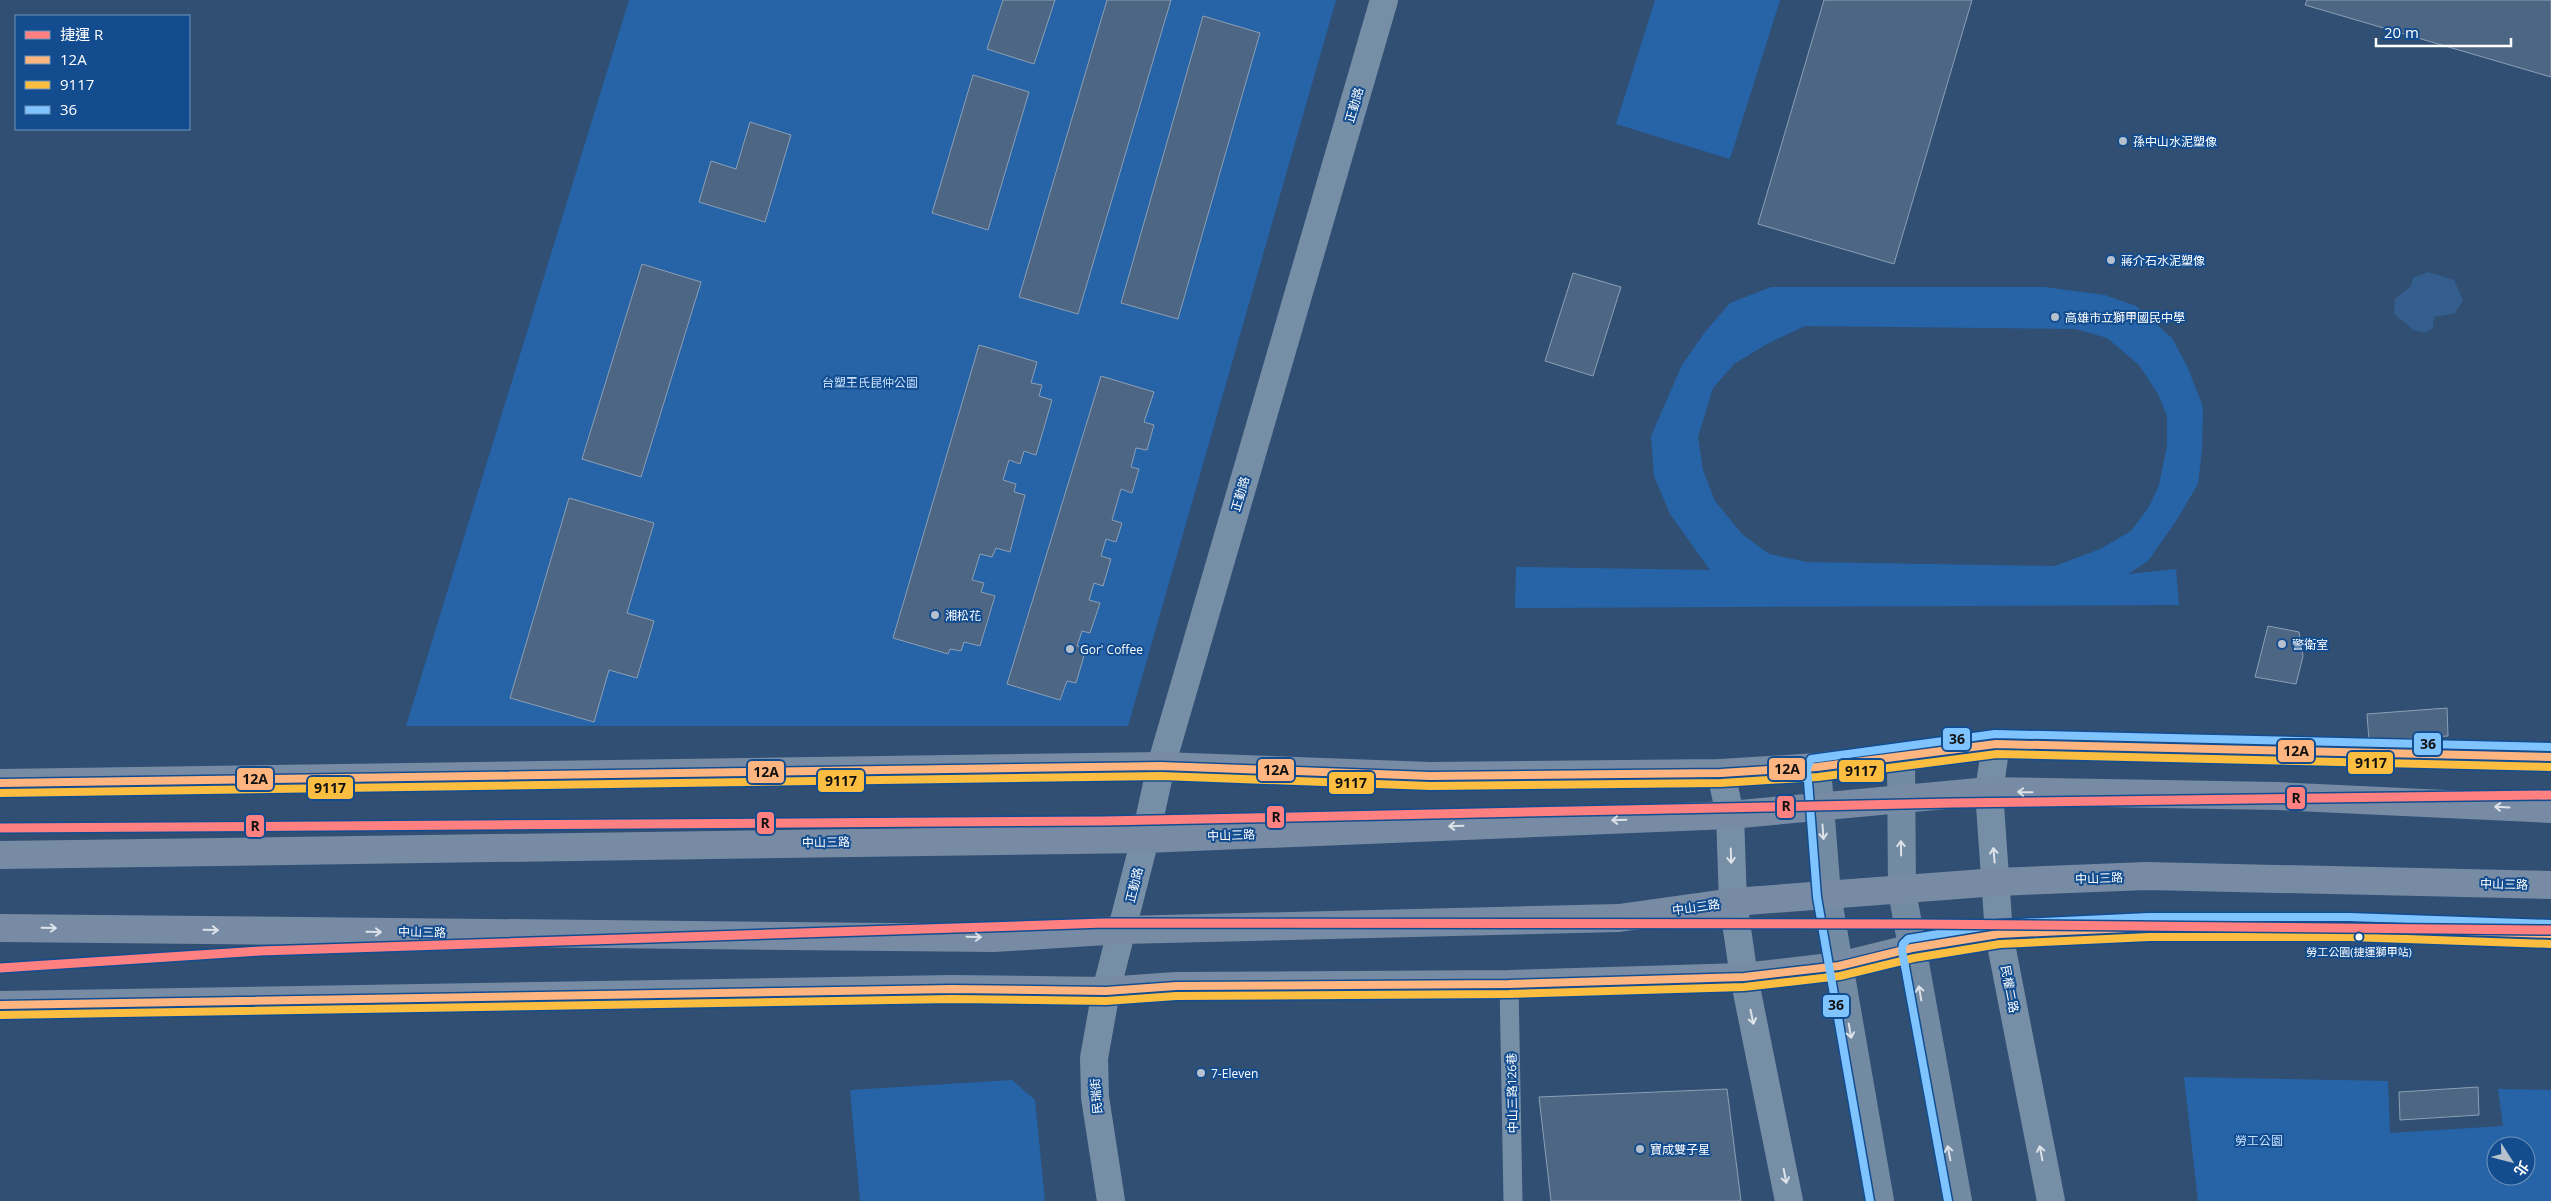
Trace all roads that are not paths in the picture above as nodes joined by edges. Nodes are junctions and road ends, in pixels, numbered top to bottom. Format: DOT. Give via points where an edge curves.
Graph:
graph roads {
  1 [pos="1384,0"];
  2 [pos="1996,744"];
  3 [pos="1901,757"];
  4 [pos="2551,757"];
  5 [pos="1161,766"];
  6 [pos="1817,766"];
  7 [pos="1721,773"];
  8 [pos="0,783"];
  9 [pos="1989,791"];
  10 [pos="1900,798"];
  11 [pos="1821,806"];
  12 [pos="2551,809"];
  13 [pos="1730,816"];
  14 [pos="1146,839"];
  15 [pos="0,856"];
  16 [pos="1997,882"];
  17 [pos="2551,885"];
  18 [pos="1902,891"];
  19 [pos="1827,895"];
  20 [pos="1733,902"];
  21 [pos="0,928"];
  22 [pos="1122,930"];
  23 [pos="1999,934"];
  24 [pos="2551,934"];
  25 [pos="1912,948"];
  26 [pos="1839,966"];
  27 [pos="1744,977"];
  28 [pos="1509,984"];
  29 [pos="1106,991"];
  30 [pos="0,1004"];
  31 [pos="1111,1201"];
  32 [pos="1513,1201"];
  33 [pos="1790,1201"];
  34 [pos="1880,1201"];
  35 [pos="1958,1201"];
  36 [pos="2050,1201"];
  1 -- 5 [label="street, 正勤路"];
  2 -- 3 [label="main road"];
  2 -- 4 [label="main road"];
  2 -- 9 [label="street, 民權二路"];
  3 -- 6 [label="main road"];
  3 -- 10 [label="main road"];
  5 -- 7 [label="main road" via="1430,776"];
  5 -- 8 [label="main road"];
  5 -- 14 [label="street, 正勤路"];
  6 -- 7 [label="main road"];
  6 -- 11 [label="main road"];
  7 -- 13 [label="street"];
  9 -- 10 [label="main road, 中山三路"];
  12 -- 9 [label="main road, 中山三路, one-way" via="2276,796"];
  16 -- 9 [label="street, 民權二路, one-way"];
  10 -- 11 [label="main road, 中山三路"];
  18 -- 10 [label="main road, one-way"];
  11 -- 13 [label="main road, 中山三路"];
  11 -- 19 [label="main road, one-way"];
  13 -- 14 [label="main road, 中山三路, one-way"];
  13 -- 20 [label="street, one-way"];
  14 -- 15 [label="main road, 中山三路"];
  14 -- 22 [label="street, 正勤路"];
  16 -- 17 [label="main road, 中山三路" via="2147,876"];
  16 -- 18 [label="main road, 中山三路"];
  16 -- 23 [label="street, 民權二路"];
  18 -- 19 [label="main road, 中山三路"];
  18 -- 25 [label="main road"];
  19 -- 20 [label="main road, 中山三路"];
  19 -- 26 [label="main road"];
  20 -- 22 [label="main road, 中山三路" via="1619,918"];
  20 -- 27 [label="street"];
  21 -- 22 [label="main road, 中山三路, one-way" via="994,938"];
  22 -- 29 [label="street, 正勤路"];
  23 -- 24 [label="main road" via="2149,927 2349,927"];
  23 -- 25 [label="main road"];
  36 -- 23 [label="street, 民權二路, one-way"];
  25 -- 26 [label="main road"];
  35 -- 25 [label="main road, one-way"];
  26 -- 27 [label="main road"];
  26 -- 34 [label="main road, one-way"];
  27 -- 28 [label="main road"];
  27 -- 33 [label="street, one-way"];
  28 -- 29 [label="main road" via="1176,986"];
  28 -- 32 [label="lane, 中山三路126巷"];
  29 -- 30 [label="main road" via="952,989"];
  29 -- 31 [label="street, 民瑞街" via="1094,1058 1095,1097"];
}
